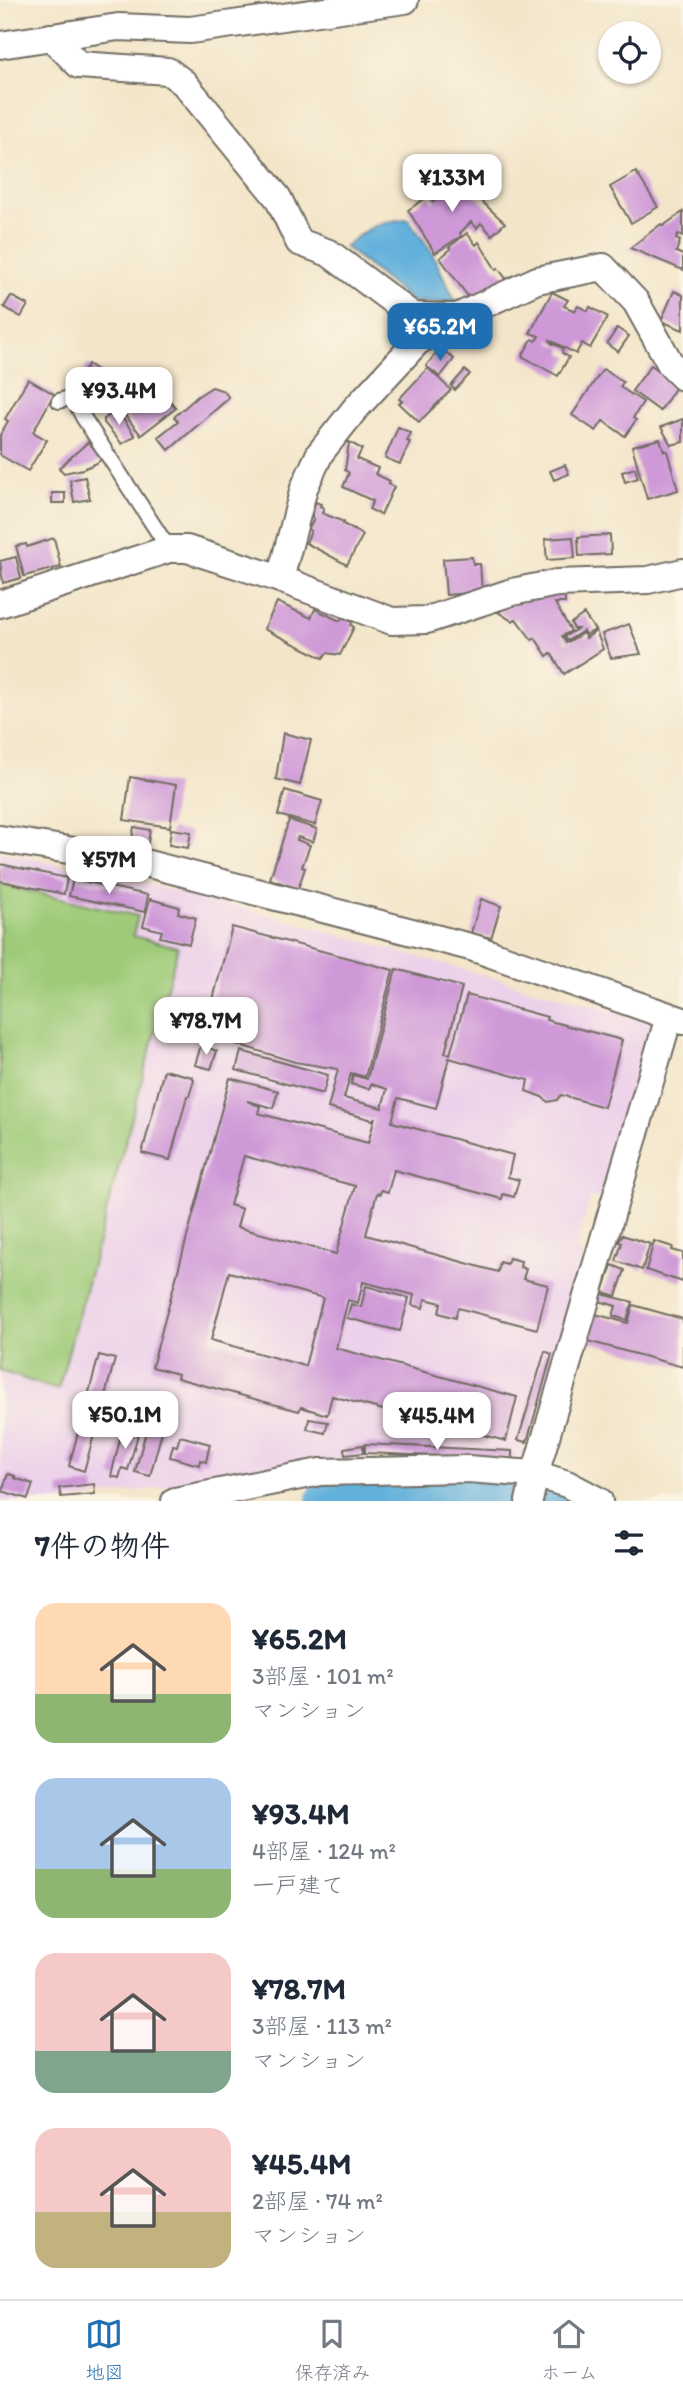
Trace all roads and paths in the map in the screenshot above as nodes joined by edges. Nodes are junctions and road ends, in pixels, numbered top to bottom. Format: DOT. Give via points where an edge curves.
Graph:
graph roads {
  1 [pos="405,0"];
  2 [pos="51,37"];
  3 [pos="0,45"];
  4 [pos="457,317"];
  5 [pos="683,377"];
  6 [pos="59,401"];
  7 [pos="169,549"];
  8 [pos="683,572"];
  9 [pos="280,579"];
  10 [pos="0,604"];
  11 [pos="0,839"];
  12 [pos="676,1019"];
  13 [pos="533,1486"];
  14 [pos="175,1501"];
  15 [pos="598,1501"];
  1 -- 2 [label="street" via="190,30 118,27"];
  2 -- 3 [label="street"];
  2 -- 4 [label="street" via="79,65 168,71 184,83 278,198 299,242 328,253 413,316"];
  4 -- 5 [label="street" via="537,280 603,267 636,302 671,365"];
  4 -- 9 [label="street" via="417,342 320,453 304,488"];
  6 -- 7 [label="lane" via="73,397"];
  7 -- 9 [label="street" via="187,549"];
  7 -- 10 [label="street"];
  8 -- 9 [label="street" via="648,580 557,583 512,592 427,620 404,621 392,621"];
  11 -- 12 [label="street" via="137,861 474,948"];
  12 -- 13 [label="street"];
  13 -- 14 [label="street" via="467,1469 320,1472"];
  13 -- 15 [label="street" via="567,1484"];
}
